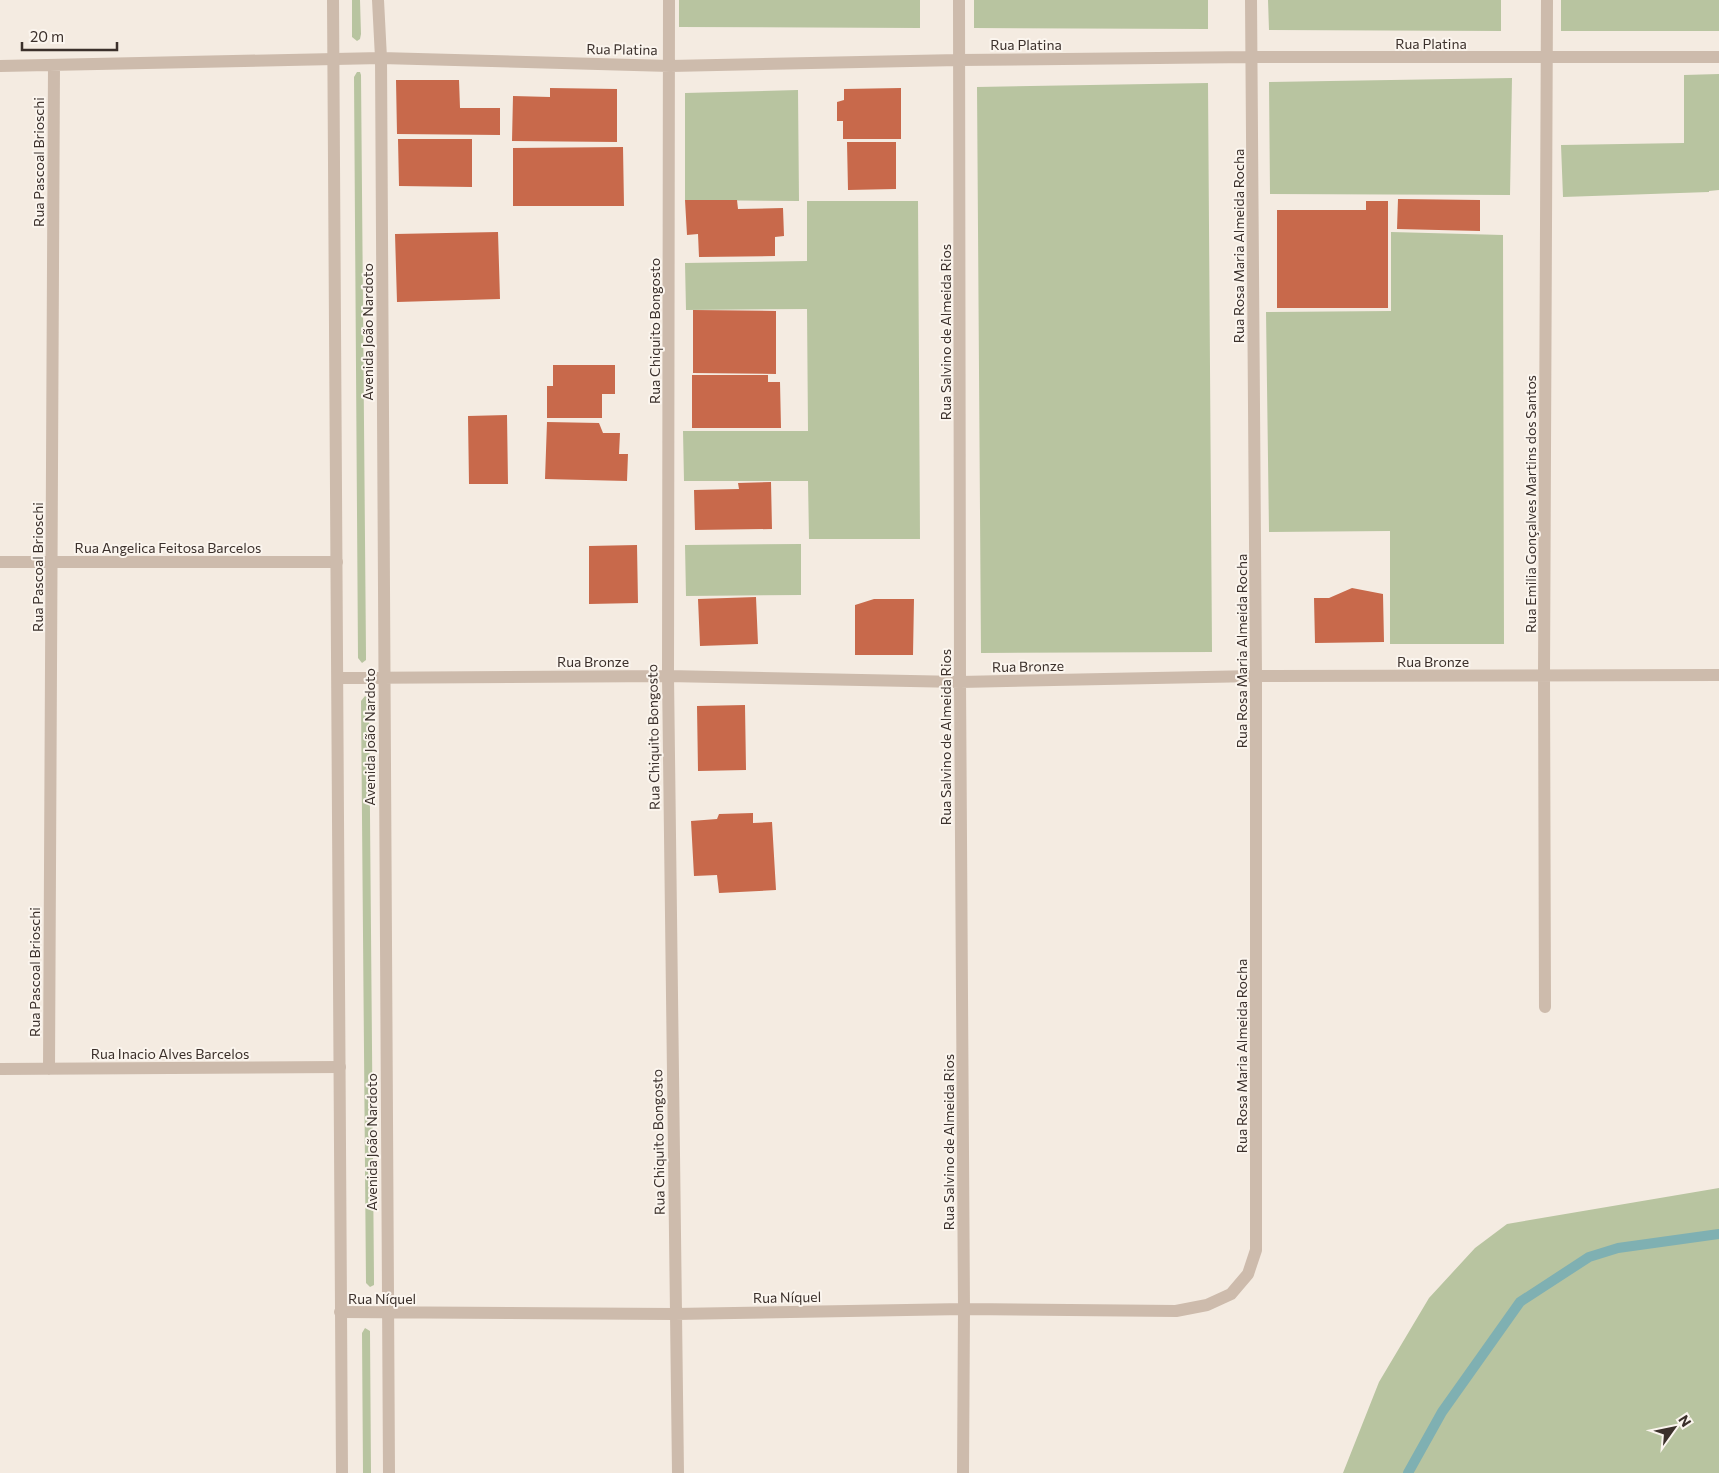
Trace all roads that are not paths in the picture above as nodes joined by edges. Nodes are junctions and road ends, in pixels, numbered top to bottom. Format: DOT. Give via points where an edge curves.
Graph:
graph roads {
  1 [pos="333,0"];
  2 [pos="378,0"];
  3 [pos="669,0"];
  4 [pos="959,0"];
  5 [pos="1251,0"];
  6 [pos="1547,0"];
  7 [pos="1719,57"];
  8 [pos="381,58"];
  9 [pos="1252,58"];
  10 [pos="1548,58"];
  11 [pos="334,59"];
  12 [pos="960,60"];
  13 [pos="54,65"];
  14 [pos="0,66"];
  15 [pos="670,66"];
  16 [pos="0,562"];
  17 [pos="337,562"];
  18 [pos="52,563"];
  19 [pos="1719,675"];
  20 [pos="668,676"];
  21 [pos="1256,676"];
  22 [pos="1544,676"];
  23 [pos="383,677"];
  24 [pos="338,678"];
  25 [pos="960,682"];
  26 [pos="1545,1007"];
  27 [pos="340,1067"];
  28 [pos="49,1069"];
  29 [pos="0,1070"];
  30 [pos="1231,1294"];
  31 [pos="964,1309"];
  32 [pos="340,1312"];
  33 [pos="387,1313"];
  34 [pos="675,1314"];
  35 [pos="342,1473"];
  36 [pos="388,1473"];
  37 [pos="678,1473"];
  38 [pos="963,1473"];
  1 -- 11 [label="street"];
  2 -- 8 [label="street, Avenida João Nardoto"];
  3 -- 15 [label="street, Rua Chiquito Bongosto"];
  4 -- 12 [label="street, Rua Salvino de Almeida Rios"];
  5 -- 9 [label="street, Rua Rosa Maria Almeida Rocha"];
  6 -- 10 [label="street, Rua Emilia Gonçalves Martins dos Santos"];
  7 -- 10 [label="street, Rua Platina"];
  8 -- 11 [label="street, Rua Platina"];
  8 -- 15 [label="street, Rua Platina"];
  8 -- 23 [label="street, Avenida João Nardoto"];
  9 -- 10 [label="street, Rua Platina"];
  9 -- 12 [label="street, Rua Platina"];
  9 -- 21 [label="street, Rua Rosa Maria Almeida Rocha"];
  10 -- 22 [label="street, Rua Emilia Gonçalves Martins dos Santos"];
  11 -- 13 [label="street, Rua Platina"];
  11 -- 17 [label="street"];
  12 -- 15 [label="street, Rua Platina"];
  12 -- 25 [label="street, Rua Salvino de Almeida Rios"];
  13 -- 14 [label="street, Rua Platina"];
  13 -- 18 [label="street, Rua Pascoal Brioschi"];
  15 -- 20 [label="street, Rua Chiquito Bongosto"];
  16 -- 18 [label="street, Rua Angelica Feitosa Barcelos"];
  17 -- 18 [label="street, Rua Angelica Feitosa Barcelos"];
  17 -- 24 [label="street"];
  18 -- 28 [label="street, Rua Pascoal Brioschi"];
  19 -- 22 [label="street, Rua Bronze"];
  20 -- 23 [label="street, Rua Bronze"];
  20 -- 25 [label="street, Rua Bronze"];
  20 -- 34 [label="street, Rua Chiquito Bongosto"];
  21 -- 22 [label="street, Rua Bronze"];
  21 -- 25 [label="street, Rua Bronze"];
  21 -- 30 [label="street, Rua Rosa Maria Almeida Rocha" via="1256,1250 1248,1274"];
  22 -- 26 [label="street, Rua Emilia Gonçalves Martins dos Santos"];
  23 -- 24 [label="street, Rua Bronze"];
  23 -- 33 [label="street, Avenida João Nardoto"];
  24 -- 27 [label="street"];
  25 -- 31 [label="street, Rua Salvino de Almeida Rios"];
  27 -- 28 [label="street, Rua Inacio Alves Barcelos"];
  27 -- 32 [label="street"];
  28 -- 29 [label="street, Rua Inacio Alves Barcelos"];
  30 -- 31 [label="street, Rua Níquel" via="1206,1305 1176,1311"];
  31 -- 34 [label="street, Rua Níquel"];
  31 -- 38 [label="street, Rua Salvino de Almeida Rios"];
  32 -- 33 [label="street, Rua Níquel"];
  32 -- 35 [label="street"];
  33 -- 34 [label="street, Rua Níquel"];
  33 -- 36 [label="street, Avenida João Nardoto"];
  34 -- 37 [label="street, Rua Chiquito Bongosto"];
}
